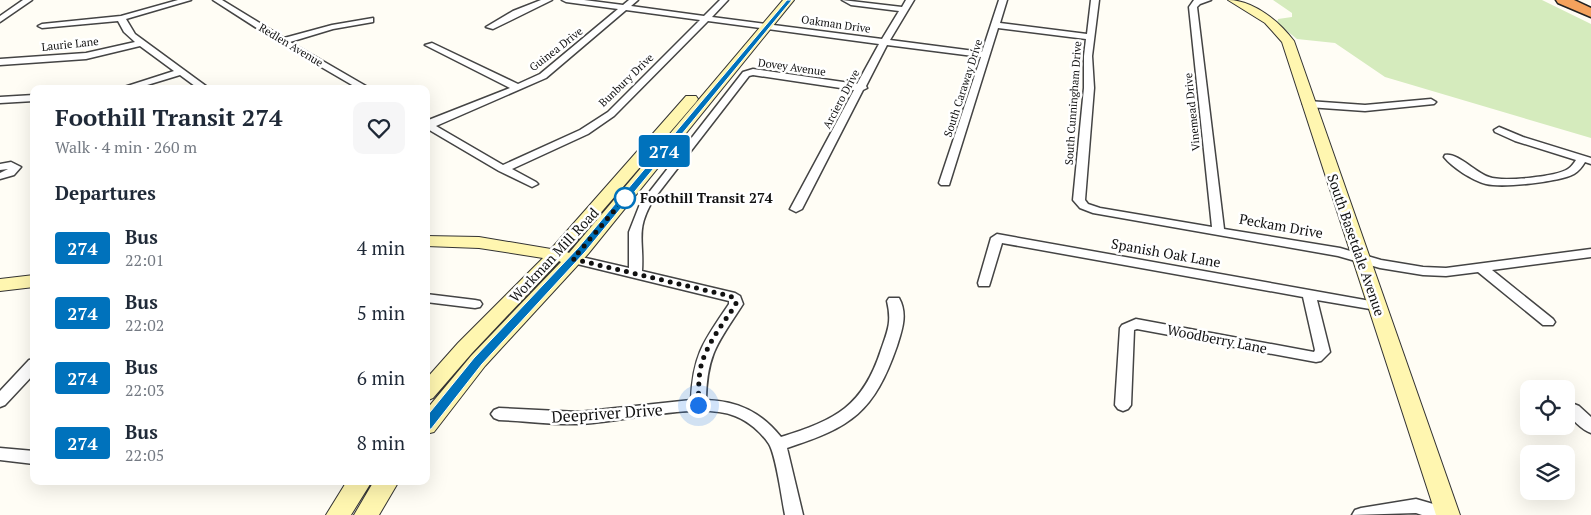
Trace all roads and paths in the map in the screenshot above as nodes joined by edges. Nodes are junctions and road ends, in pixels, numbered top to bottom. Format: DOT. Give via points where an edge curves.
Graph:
graph roads {
  1 [pos="28,0"];
  2 [pos="187,0"];
  3 [pos="217,0"];
  4 [pos="548,0"];
  5 [pos="566,0"];
  6 [pos="634,0"];
  7 [pos="724,0"];
  8 [pos="776,0"];
  9 [pos="789,0"];
  10 [pos="846,0"];
  11 [pos="910,0"];
  12 [pos="1002,0"];
  13 [pos="1094,0"];
  14 [pos="1207,0"];
  15 [pos="1233,0"];
  16 [pos="1563,0"];
  17 [pos="1569,0"];
  18 [pos="1576,0"];
  19 [pos="1587,0"];
  20 [pos="1591,2"];
  21 [pos="624,8"];
  22 [pos="903,9"];
  23 [pos="1591,10"];
  24 [pos="121,18"];
  25 [pos="705,19"];
  26 [pos="0,20"];
  27 [pos="370,20"];
  28 [pos="761,25"];
  29 [pos="994,25"];
  30 [pos="42,26"];
  31 [pos="490,27"];
  32 [pos="1090,37"];
  33 [pos="283,41"];
  34 [pos="885,42"];
  35 [pos="142,43"];
  36 [pos="429,45"];
  37 [pos="985,55"];
  38 [pos="0,62"];
  39 [pos="181,72"];
  40 [pos="137,85"];
  41 [pos="199,85"];
  42 [pos="359,85"];
  43 [pos="518,88"];
  44 [pos="862,88"];
  45 [pos="30,98"];
  46 [pos="0,100"];
  47 [pos="1431,102"];
  48 [pos="1308,104"];
  49 [pos="430,123"];
  50 [pos="430,125"];
  51 [pos="1499,130"];
  52 [pos="1450,157"];
  53 [pos="1586,160"];
  54 [pos="0,169"];
  55 [pos="503,169"];
  56 [pos="16,176"];
  57 [pos="944,183"];
  58 [pos="532,184"];
  59 [pos="1084,206"];
  60 [pos="796,210"];
  61 [pos="1218,230"];
  62 [pos="430,242"];
  63 [pos="1590,254"];
  64 [pos="564,257"];
  65 [pos="1361,258"];
  66 [pos="1481,268"];
  67 [pos="635,274"];
  68 [pos="30,281"];
  69 [pos="984,283"];
  70 [pos="0,285"];
  71 [pos="1309,294"];
  72 [pos="430,298"];
  73 [pos="894,301"];
  74 [pos="475,304"];
  75 [pos="1376,306"];
  76 [pos="1548,322"];
  77 [pos="30,368"];
  78 [pos="430,389"];
  79 [pos="0,401"];
  80 [pos="698,405"];
  81 [pos="1123,405"];
  82 [pos="1575,411"];
  83 [pos="499,414"];
  84 [pos="430,421"];
  85 [pos="1591,426"];
  86 [pos="778,444"];
  87 [pos="4,458"];
  88 [pos="30,458"];
  89 [pos="357,485"];
  90 [pos="385,485"];
  91 [pos="338,515"];
  92 [pos="366,515"];
  93 [pos="794,515"];
  94 [pos="1361,515"];
  95 [pos="1448,515"];
  1 -- 26 [label="street"];
  2 -- 24 [label="street"];
  3 -- 33 [label="street, Redlen Avenue"];
  4 -- 31 [label="street"];
  5 -- 21 [label="street, Oakman Drive"];
  6 -- 21 [label="street, Guinea Drive"];
  7 -- 25 [label="street, Bunbury Drive"];
  8 -- 28 [label="main road, Workman Mill Road"];
  9 -- 28 [label="main road, Workman Mill Road"];
  10 -- 22 [label="street"];
  11 -- 22 [label="street, Arciero Drive"];
  12 -- 29 [label="street, South Caraway Drive"];
  13 -- 32 [label="street, South Cunningham Drive"];
  14 -- 61 [label="street, Vinemead Drive" via="1197,2 1193,7"];
  15 -- 48 [label="main road, South Basetdale Avenue" via="1269,22 1288,41"];
  16 -- 23 [label="highway"];
  17 -- 23 [label="highway"];
  18 -- 23 [label="highway"];
  19 -- 20 [label="highway"];
  21 -- 25 [label="street, Oakman Drive"];
  21 -- 43 [label="street, Guinea Drive" via="543,76"];
  22 -- 34 [label="street, Arciero Drive"];
  24 -- 30 [label="street"];
  24 -- 35 [label="street" via="126,30"];
  25 -- 28 [label="street, Oakman Drive"];
  25 -- 55 [label="street, Bunbury Drive" via="610,114 584,132"];
  27 -- 33 [label="street"];
  28 -- 34 [label="street, Oakman Drive"];
  28 -- 64 [label="main road, Workman Mill Road"];
  29 -- 32 [label="street"];
  29 -- 37 [label="street, South Caraway Drive"];
  32 -- 59 [label="street, South Cunningham Drive" via="1079,200"];
  33 -- 42 [label="street, Redlen Avenue"];
  34 -- 37 [label="street, Oakman Drive"];
  34 -- 44 [label="street, Arciero Drive"];
  35 -- 38 [label="street, Laurie Lane" via="86,56"];
  35 -- 39 [label="street"];
  36 -- 43 [label="street"];
  37 -- 57 [label="street, South Caraway Drive"];
  39 -- 40 [label="street"];
  39 -- 41 [label="street"];
  43 -- 49 [label="street, Guinea Drive"];
  44 -- 60 [label="street, Arciero Drive"];
  44 -- 67 [label="street, Dovey Avenue" via="748,72 648,199 634,236"];
  45 -- 46 [label="street"];
  47 -- 48 [label="street" via="1365,108"];
  48 -- 65 [label="main road, South Basetdale Avenue"];
  50 -- 55 [label="street"];
  51 -- 53 [label="street"];
  52 -- 53 [label="street" via="1490,182 1502,183 1562,175"];
  54 -- 56 [label="street" via="14,165"];
  55 -- 58 [label="street"];
  59 -- 61 [label="street, Peckam Drive" via="1097,211"];
  61 -- 65 [label="street, Peckam Drive"];
  62 -- 64 [label="main road" via="488,243"];
  63 -- 66 [label="street, Peckam Drive"];
  64 -- 67 [label="street"];
  64 -- 78 [label="main road, Workman Mill Road" via="465,348"];
  64 -- 84 [label="main road, Workman Mill Road"];
  65 -- 66 [label="street, Peckam Drive" via="1423,271"];
  65 -- 75 [label="main road, South Basetdale Avenue"];
  66 -- 76 [label="street"];
  67 -- 80 [label="street" via="735,299 736,304 704,356 700,368"];
  68 -- 70 [label="main road"];
  69 -- 71 [label="street, Spanish Oak Lane" via="998,238"];
  71 -- 75 [label="street, Spanish Oak Lane"];
  71 -- 81 [label="street, Woodberry Lane" via="1322,352 1316,357 1146,325 1136,324 1127,328"];
  72 -- 74 [label="street"];
  73 -- 86 [label="street" via="897,320 874,388 840,422"];
  75 -- 95 [label="main road, South Basetdale Avenue"];
  77 -- 79 [label="street"];
  80 -- 83 [label="street, Deepriver Drive" via="579,418"];
  80 -- 86 [label="street, Deepriver Drive" via="737,410 752,417"];
  82 -- 85 [label="street"];
  86 -- 93 [label="street, Deepriver Drive"];
  87 -- 88 [label="street"];
  89 -- 91 [label="main road"];
  90 -- 92 [label="main road"];
  94 -- 95 [label="street" via="1416,506"];
}
